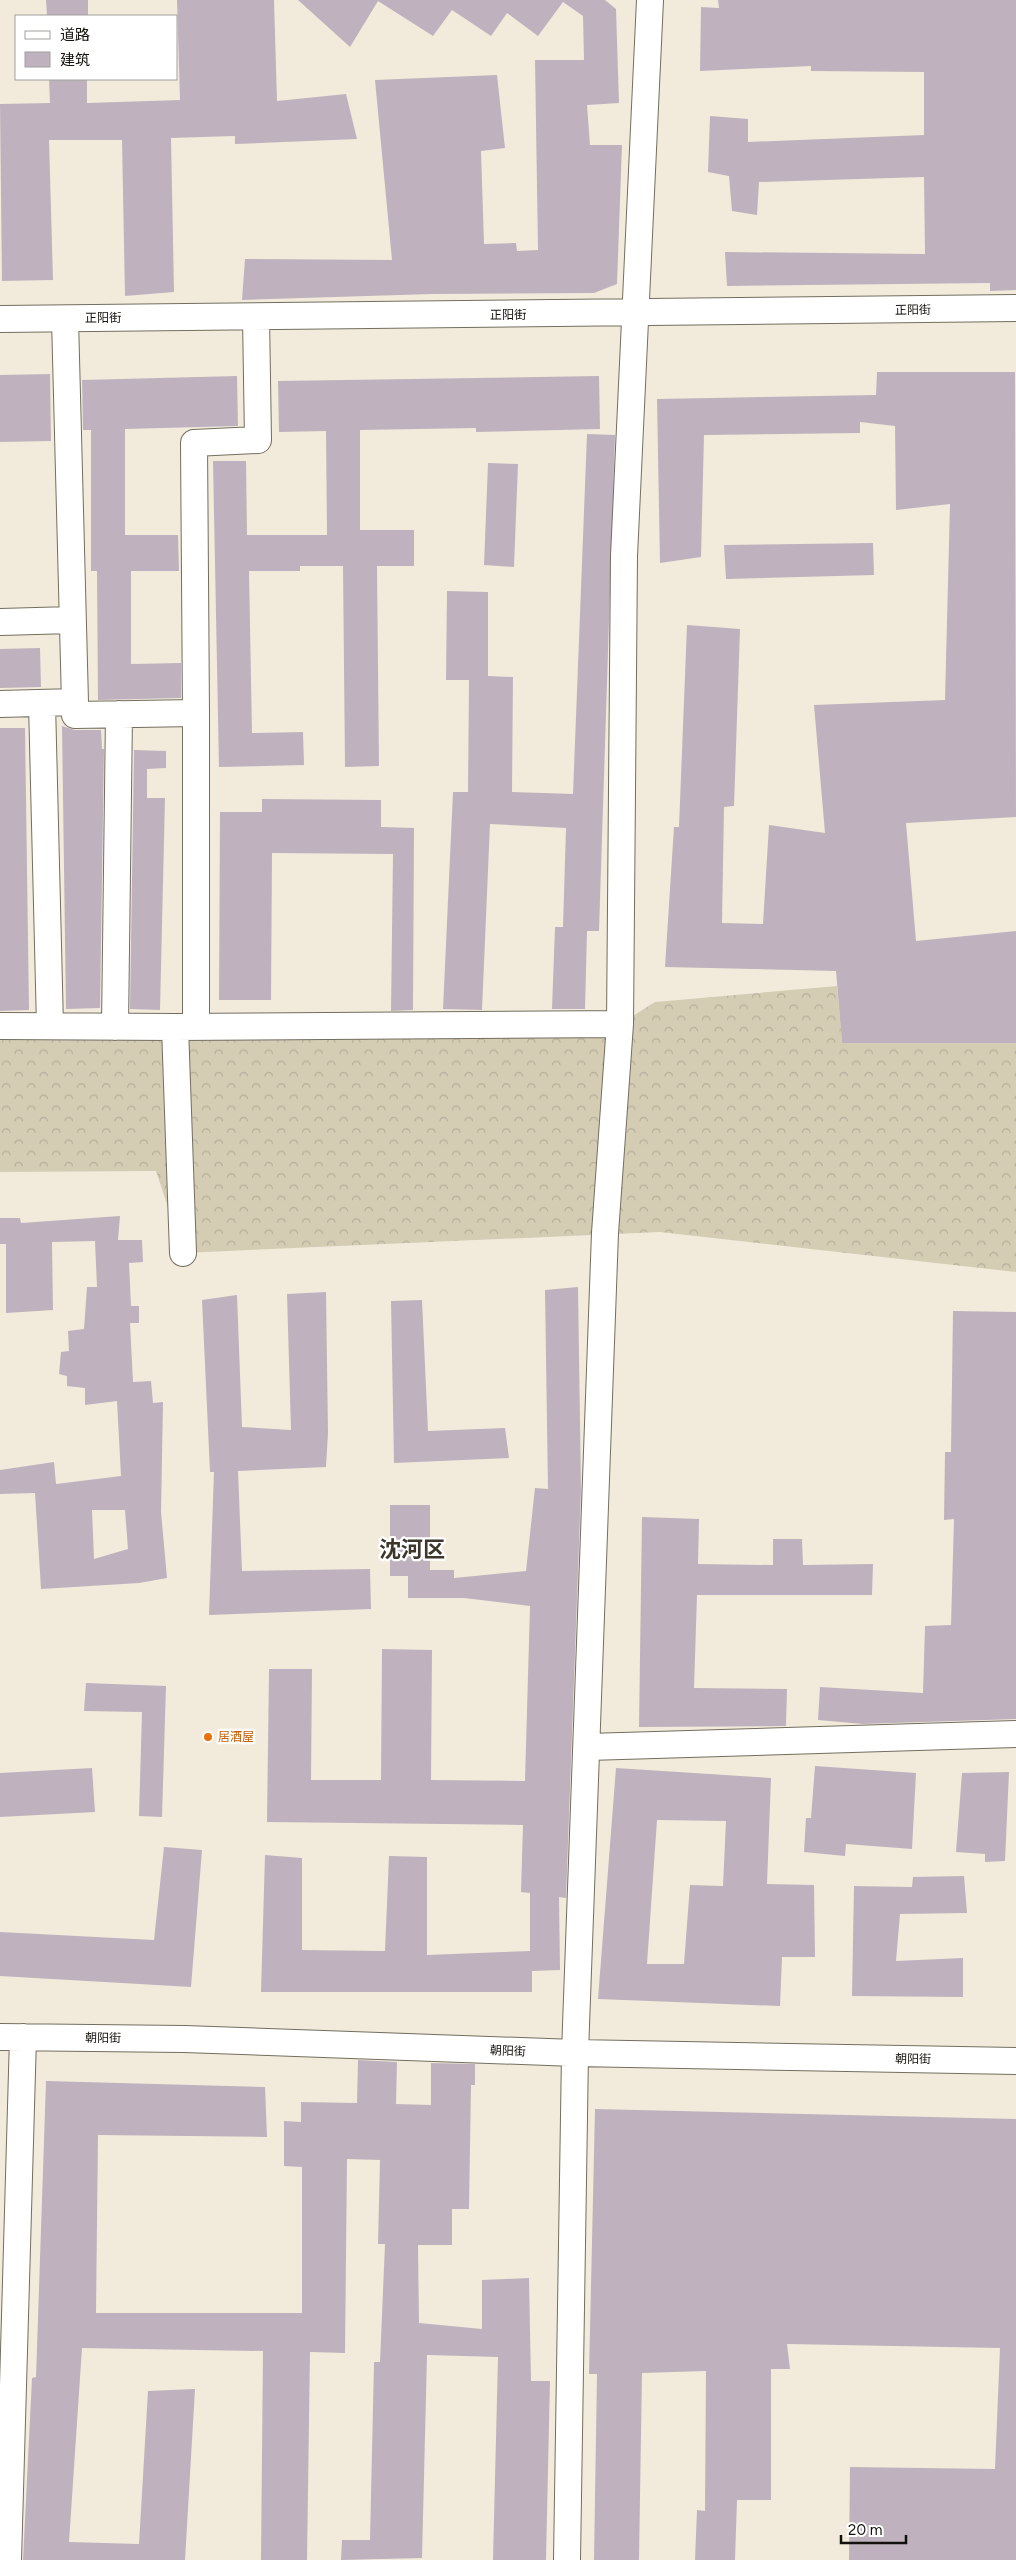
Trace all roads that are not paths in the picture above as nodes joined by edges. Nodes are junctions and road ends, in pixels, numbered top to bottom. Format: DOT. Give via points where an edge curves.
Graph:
graph roads {
  1 [pos="650,0"];
  2 [pos="1016,308"];
  3 [pos="634,314"];
  4 [pos="256,317"];
  5 [pos="0,319"];
  6 [pos="65,319"];
  7 [pos="72,620"];
  8 [pos="0,622"];
  9 [pos="75,702"];
  10 [pos="42,703"];
  11 [pos="0,704"];
  12 [pos="196,713"];
  13 [pos="119,714"];
  14 [pos="620,1024"];
  15 [pos="0,1026"];
  16 [pos="50,1026"];
  17 [pos="116,1027"];
  18 [pos="185,1027"];
  19 [pos="183,1253"];
  20 [pos="1016,1734"];
  21 [pos="588,1747"];
  22 [pos="12,2037"];
  23 [pos="575,2053"];
  24 [pos="1016,2061"];
  25 [pos="8,2560"];
  26 [pos="567,2560"];
  1 -- 3 [label="street"];
  2 -- 3 [label="street, 正阳街"];
  3 -- 4 [label="street, 正阳街"];
  3 -- 14 [label="street" via="624,556"];
  4 -- 6 [label="street, 正阳街"];
  4 -- 12 [label="street" via="258,440 194,444"];
  5 -- 6 [label="street, 正阳街"];
  6 -- 7 [label="street"];
  7 -- 8 [label="street"];
  7 -- 9 [label="street"];
  9 -- 10 [label="street"];
  9 -- 13 [label="street" via="75,715"];
  10 -- 11 [label="street"];
  10 -- 16 [label="street"];
  12 -- 13 [label="street"];
  12 -- 18 [label="street"];
  13 -- 17 [label="street"];
  14 -- 18 [label="street"];
  14 -- 21 [label="street" via="605,1233"];
  15 -- 16 [label="street"];
  16 -- 17 [label="street"];
  17 -- 18 [label="street"];
  18 -- 19 [label="street"];
  20 -- 21 [label="street"];
  21 -- 23 [label="street"];
  22 -- 23 [label="street, 朝阳街"];
  22 -- 25 [label="street"];
  23 -- 24 [label="street, 朝阳街"];
  23 -- 26 [label="street"];
}
